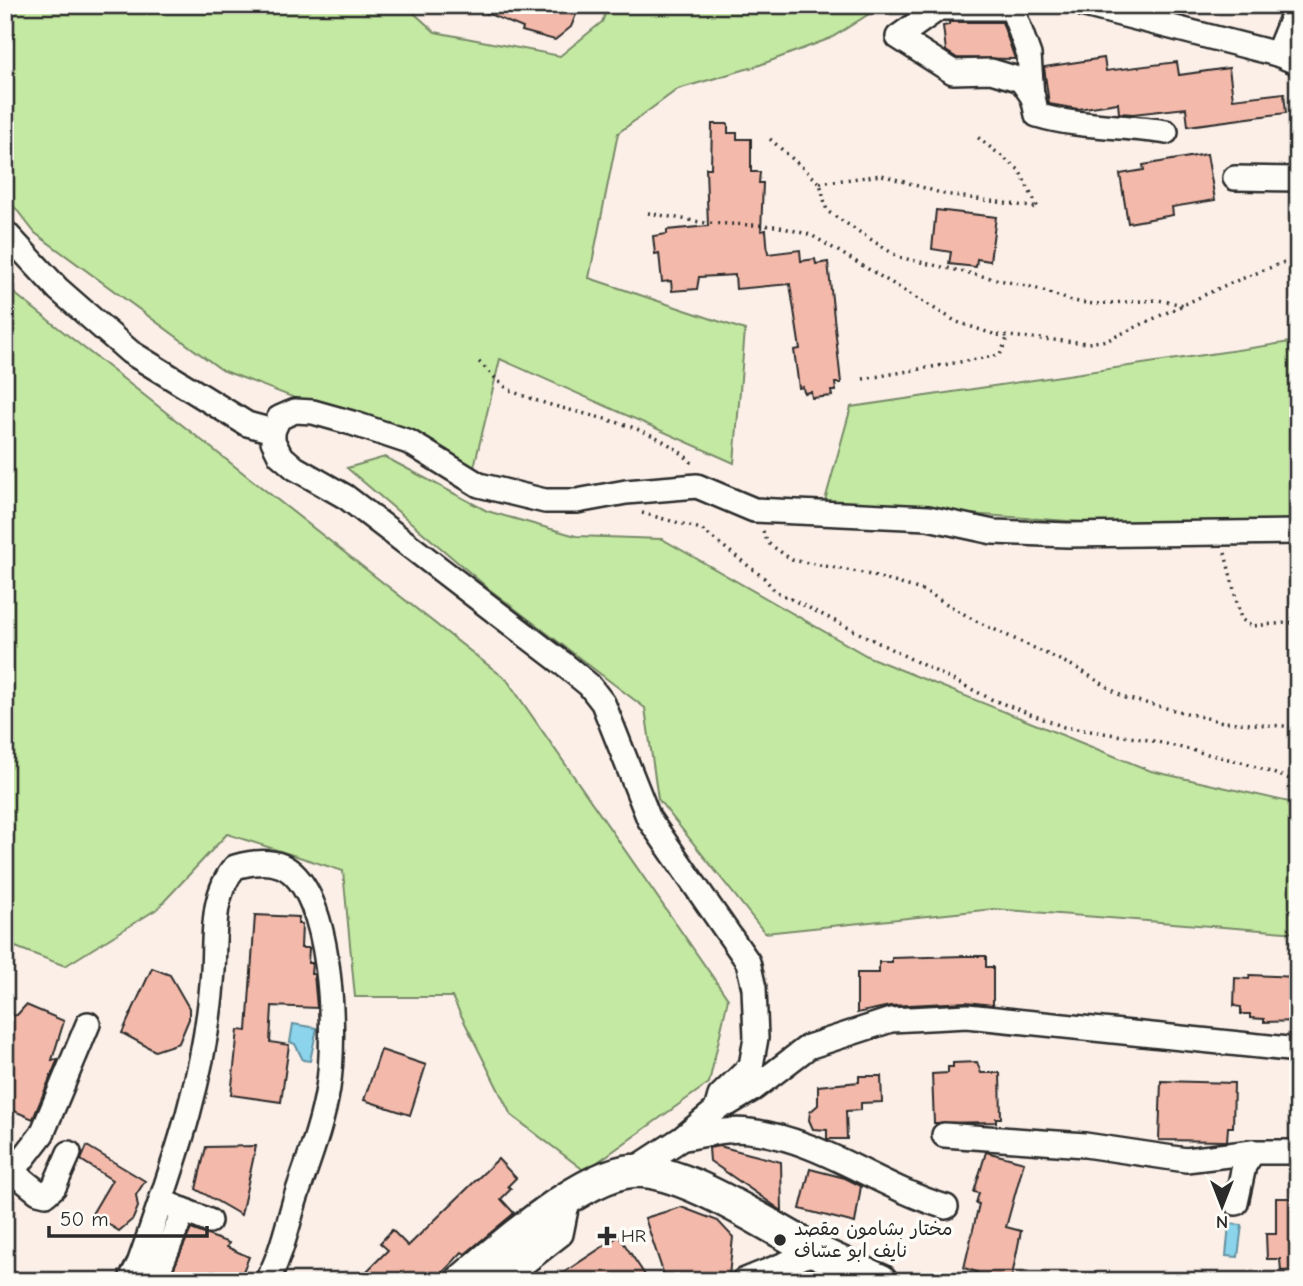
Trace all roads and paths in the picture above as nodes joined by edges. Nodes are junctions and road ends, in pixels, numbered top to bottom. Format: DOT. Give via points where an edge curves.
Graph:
graph roads {
  1 [pos="1085,5"];
  2 [pos="1297,5"];
  3 [pos="1012,7"];
  4 [pos="1287,58"];
  5 [pos="1032,97"];
  6 [pos="1166,132"];
  7 [pos="976,135"];
  8 [pos="770,139"];
  9 [pos="1234,178"];
  10 [pos="1298,179"];
  11 [pos="820,183"];
  12 [pos="648,214"];
  13 [pos="5,232"];
  14 [pos="1298,257"];
  15 [pos="1186,305"];
  16 [pos="1008,336"];
  17 [pos="479,362"];
  18 [pos="863,380"];
  19 [pos="273,431"];
  20 [pos="696,486"];
  21 [pos="626,492"];
  22 [pos="754,510"];
  23 [pos="1220,531"];
  24 [pos="1298,531"];
  25 [pos="1298,622"];
  26 [pos="1298,727"];
  27 [pos="1298,782"];
  28 [pos="88,1024"];
  29 [pos="1298,1050"];
  30 [pos="716,1110"];
  31 [pos="944,1135"];
  32 [pos="681,1139"];
  33 [pos="1253,1152"];
  34 [pos="1298,1152"];
  35 [pos="69,1153"];
  36 [pos="632,1171"];
  37 [pos="9,1177"];
  38 [pos="568,1199"];
  39 [pos="162,1201"];
  40 [pos="1236,1203"];
  41 [pos="946,1207"];
  42 [pos="184,1210"];
  43 [pos="209,1221"];
  44 [pos="817,1251"];
  45 [pos="158,1272"];
  46 [pos="130,1281"];
  47 [pos="267,1281"];
  48 [pos="463,1281"];
  49 [pos="501,1281"];
  50 [pos="744,1281"];
  51 [pos="881,1281"];
  1 -- 4 [label="street"];
  2 -- 4 [label="street"];
  3 -- 5 [label="street" via="1029,55"];
  3 -- 5 [label="street" via="939,8 898,37 953,72 991,71 1021,80"];
  5 -- 6 [label="street" via="1037,114 1063,123"];
  7 -- 11 [label="path" via="1019,170 1038,208 944,194 882,175"];
  8 -- 11 [label="path"];
  9 -- 10 [label="street"];
  11 -- 15 [label="path" via="827,211 898,257 1035,288 1072,301 1158,300"];
  12 -- 16 [label="path" via="706,223 776,226 811,235 957,322"];
  13 -- 19 [label="street" via="58,289 130,352 247,424"];
  14 -- 15 [label="path"];
  15 -- 16 [label="path" via="1108,340 1088,344"];
  16 -- 18 [label="path" via="1000,355"];
  17 -- 20 [label="path" via="509,390 638,429 680,450 699,470"];
  19 -- 21 [label="street" via="279,418 295,411 313,412 409,442 479,485 525,498 577,502"];
  19 -- 30 [label="street" via="280,455 295,468 346,497 561,662 603,703 649,818 748,961 754,988 755,1051 751,1066 720,1096"];
  20 -- 21 [label="street"];
  20 -- 22 [label="street"];
  21 -- 27 [label="path" via="642,514 701,529 775,591 991,699 1064,727 1149,740 1245,763"];
  22 -- 23 [label="street" via="928,518 971,529 1042,534"];
  22 -- 26 [label="path" via="768,543 792,559 925,591 974,620 1077,668 1125,698 1223,722"];
  23 -- 24 [label="street"];
  23 -- 25 [label="path" via="1241,619 1251,626"];
  28 -- 37 [label="street" via="41,1134"];
  29 -- 30 [label="street" via="967,1016 891,1020 808,1047 753,1089"];
  30 -- 32 [label="street"];
  31 -- 33 [label="street" via="1085,1145 1186,1160"];
  32 -- 36 [label="street"];
  32 -- 41 [label="street" via="749,1131 832,1157"];
  33 -- 34 [label="street"];
  33 -- 40 [label="street" via="1244,1166"];
  35 -- 37 [label="street" via="54,1187 46,1194"];
  36 -- 38 [label="main road"];
  36 -- 44 [label="main road" via="671,1177 700,1189"];
  38 -- 48 [label="main road" via="504,1244"];
  38 -- 49 [label="street" via="561,1234"];
  39 -- 42 [label="street"];
  39 -- 46 [label="street"];
  39 -- 47 [label="street" via="187,1128 210,1007 214,928 222,889 235,867 260,862 282,866 309,894 319,927 328,973 330,1072 322,1122"];
  42 -- 43 [label="street"];
  42 -- 45 [label="street"];
  44 -- 50 [label="street"];
  44 -- 51 [label="main road"];
}
